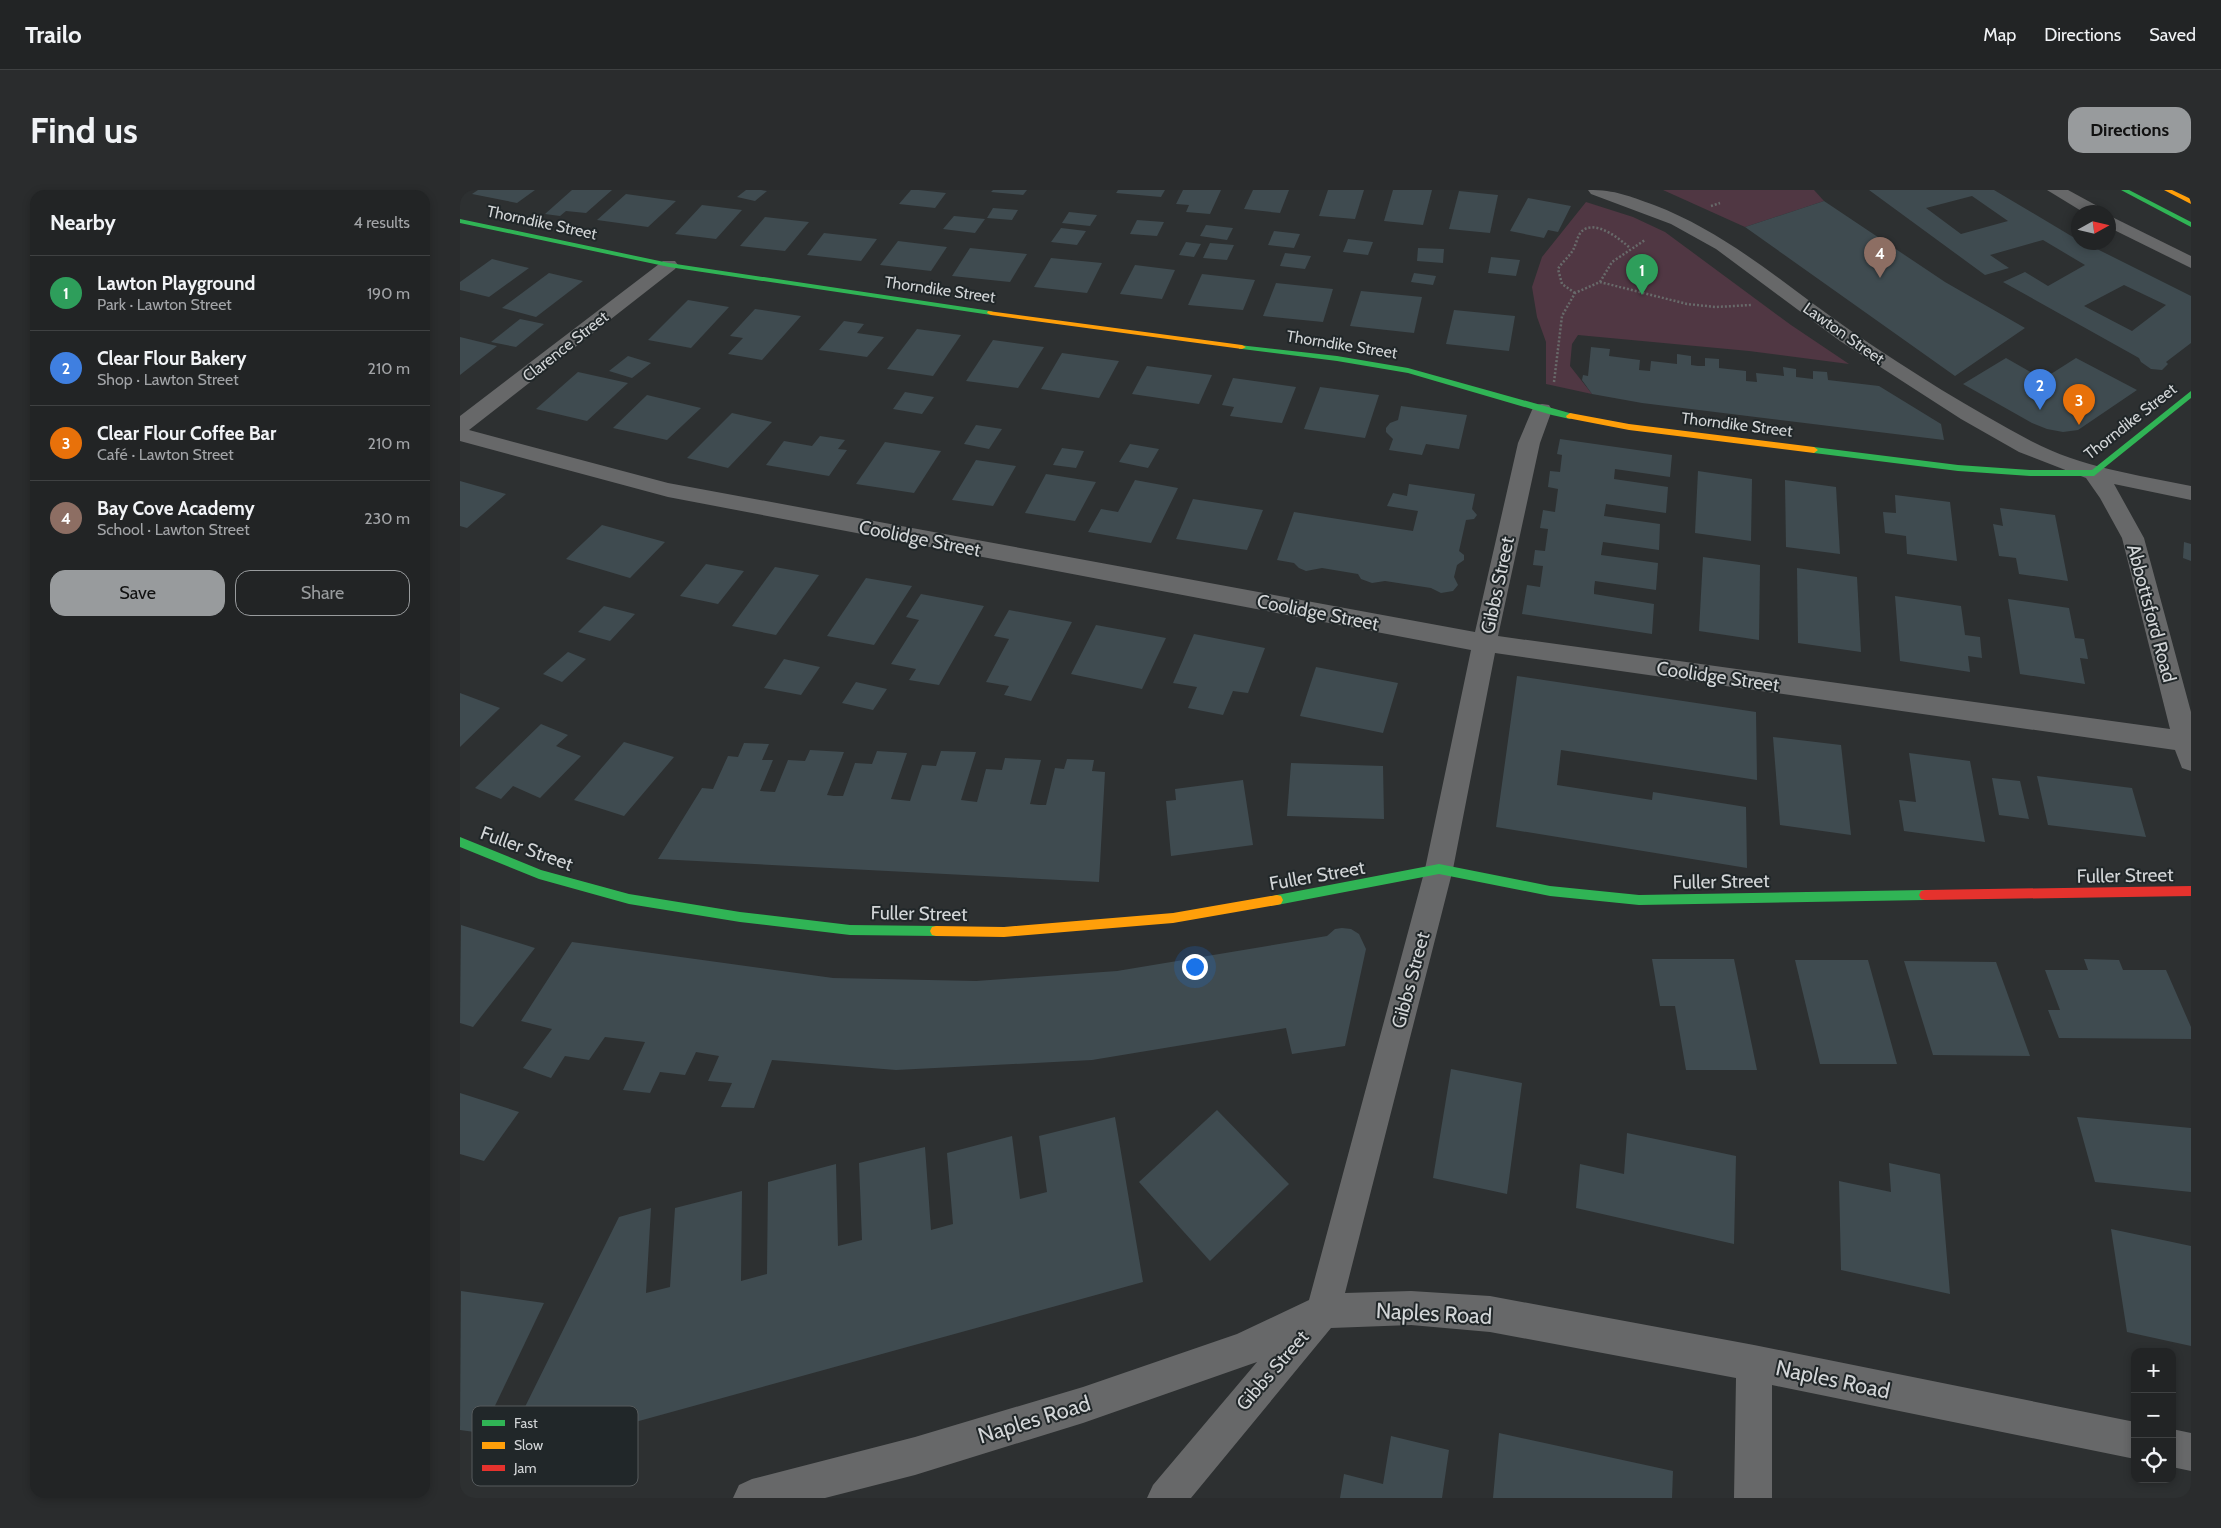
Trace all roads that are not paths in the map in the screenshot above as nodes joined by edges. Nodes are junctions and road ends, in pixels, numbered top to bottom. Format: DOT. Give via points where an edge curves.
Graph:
graph roads {
  1 [pos="1597,190"];
  2 [pos="2056,190"];
  3 [pos="2124,190"];
  4 [pos="2167,190"];
  5 [pos="2191,202"];
  6 [pos="2083,205"];
  7 [pos="460,220"];
  8 [pos="2116,224"];
  9 [pos="2191,225"];
  10 [pos="2191,263"];
  11 [pos="669,265"];
  12 [pos="2191,394"];
  13 [pos="1542,410"];
  14 [pos="460,426"];
  15 [pos="460,434"];
  16 [pos="2094,473"];
  17 [pos="2191,493"];
  18 [pos="1484,643"];
  19 [pos="2188,751"];
  20 [pos="460,842"];
  21 [pos="1439,869"];
  22 [pos="2191,891"];
  23 [pos="1323,1311"];
  24 [pos="1754,1363"];
  25 [pos="2131,1440"];
  26 [pos="2176,1449"];
  27 [pos="2191,1452"];
  28 [pos="752,1498"];
  29 [pos="1166,1498"];
  30 [pos="1752,1498"];
  1 -- 16 [label="street, Lawton Street" via="1677,220 1722,244 1847,337 1942,398 2026,447"];
  2 -- 6 [label="street"];
  3 -- 9 [label="street"];
  4 -- 5 [label="street"];
  7 -- 11 [label="street, Thorndike Street"];
  8 -- 10 [label="street"];
  11 -- 13 [label="street, Thorndike Street" via="906,302 1378,365 1439,378"];
  11 -- 14 [label="street, Clarence Street"];
  12 -- 16 [label="street, Thorndike Street"];
  13 -- 16 [label="street, Thorndike Street" via="1628,427 1958,468"];
  13 -- 18 [label="street, Gibbs Street" via="1529,443"];
  15 -- 18 [label="street, Coolidge Street" via="668,490"];
  16 -- 17 [label="street, Lawton Street"];
  16 -- 19 [label="street, Abbottsford Road" via="2133,538"];
  18 -- 19 [label="street, Coolidge Street"];
  18 -- 21 [label="street, Gibbs Street"];
  20 -- 21 [label="street, Fuller Street" via="539,874 629,899 850,930 1004,932 1173,918"];
  21 -- 22 [label="street, Fuller Street" via="1550,891 1638,900"];
  21 -- 23 [label="street, Gibbs Street"];
  23 -- 24 [label="street, Naples Road" via="1411,1308 1490,1314"];
  23 -- 28 [label="street, Naples Road" via="1243,1350 1083,1405 915,1456"];
  23 -- 29 [label="street, Gibbs Street"];
  24 -- 25 [label="street, Naples Road"];
  24 -- 30 [label="street"];
  26 -- 27 [label="street"];
}
